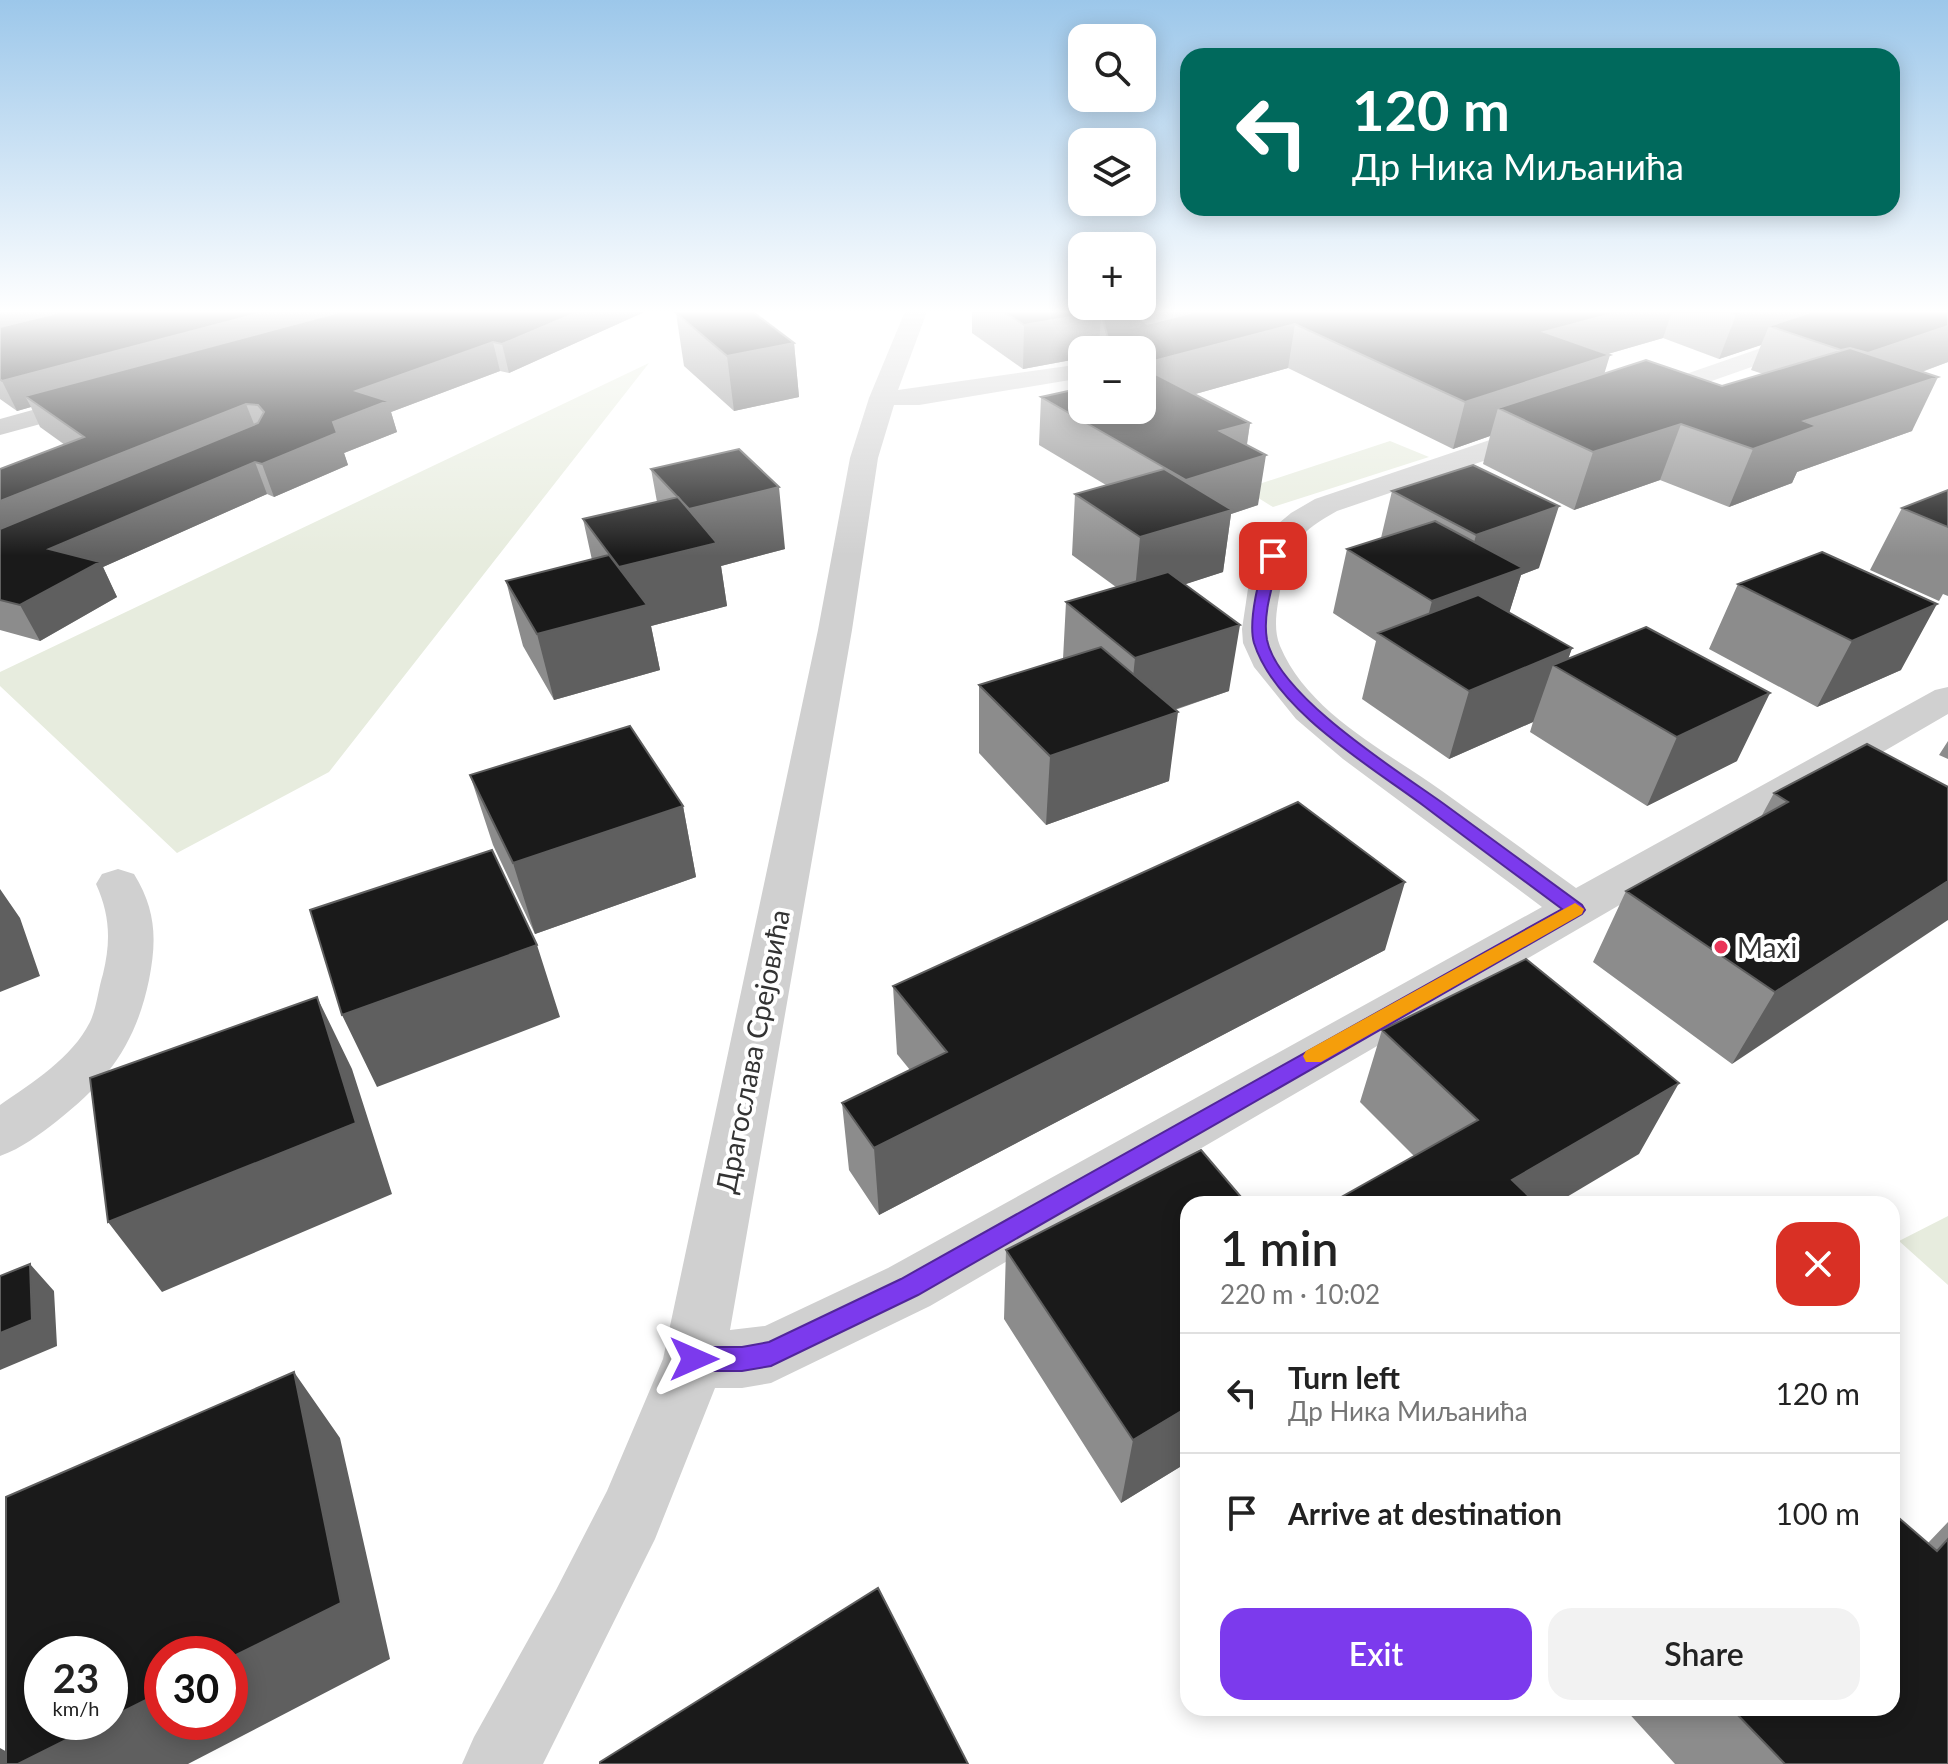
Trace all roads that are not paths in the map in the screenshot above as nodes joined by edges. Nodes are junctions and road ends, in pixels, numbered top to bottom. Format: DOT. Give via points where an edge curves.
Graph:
graph roads {
  1 [pos="885,391"];
  2 [pos="955,391"];
  3 [pos="1658,391"];
  4 [pos="114,396"];
  5 [pos="882,398"];
  6 [pos="1610,408"];
  7 [pos="1565,423"];
  8 [pos="0,427"];
  9 [pos="1948,698"];
  10 [pos="118,884"];
  11 [pos="1575,910"];
  12 [pos="0,1134"];
  13 [pos="694,1359"];
  14 [pos="501,1764"];
  1 -- 5 [label="street, Драгослава Срејовића"];
  2 -- 5 [label="street"];
  3 -- 6 [label="street"];
  4 -- 8 [label="main road"];
  5 -- 13 [label="street, Драгослава Срејовића" via="864,458"];
  7 -- 11 [label="street" via="1326,505 1293,522 1279,540 1267,572 1260,641 1297,698 1337,734"];
  9 -- 11 [label="street"];
  10 -- 12 [label="street" via="135,927 115,1021 92,1058 59,1092"];
  11 -- 13 [label="street" via="909,1287 771,1354"];
  13 -- 14 [label="street, Драгослава Срејовића" via="644,1487"];
}
